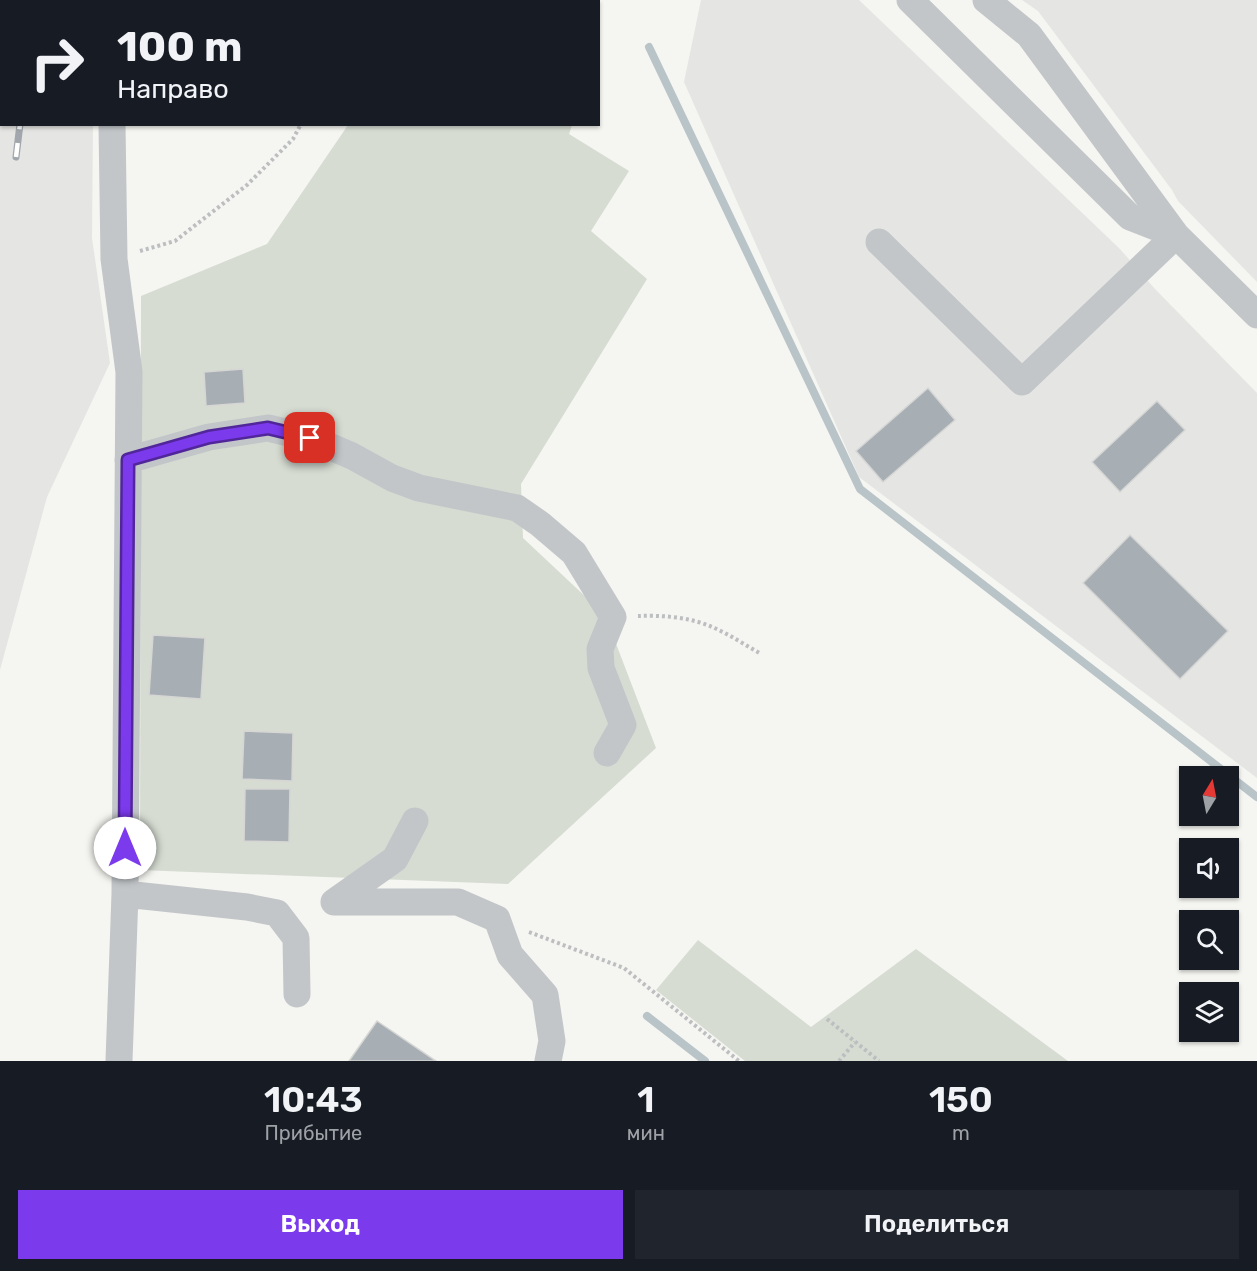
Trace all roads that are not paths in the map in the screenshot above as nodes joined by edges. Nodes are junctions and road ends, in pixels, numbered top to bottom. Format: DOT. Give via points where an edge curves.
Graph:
graph roads {
  1 [pos="910,0"];
  2 [pos="986,0"];
  3 [pos="112,126"];
  4 [pos="1176,235"];
  5 [pos="879,242"];
  6 [pos="1257,315"];
  7 [pos="128,460"];
  8 [pos="607,753"];
  9 [pos="415,821"];
  10 [pos="125,894"];
  11 [pos="297,994"];
  12 [pos="119,1061"];
  13 [pos="548,1061"];
  1 -- 4 [label="street" via="1130,217"];
  2 -- 4 [label="street" via="1029,35"];
  3 -- 7 [label="street" via="114,259 129,372"];
  4 -- 5 [label="street" via="1022,382"];
  4 -- 6 [label="street"];
  7 -- 8 [label="street" via="209,437 268,428 310,438 419,488 516,508 574,553 613,617 600,650 601,668 623,724"];
  7 -- 10 [label="street"];
  9 -- 13 [label="street" via="395,859 334,902 458,902 497,920 510,955 545,995 552,1041"];
  10 -- 11 [label="street" via="277,913 296,938"];
  10 -- 12 [label="street"];
}
